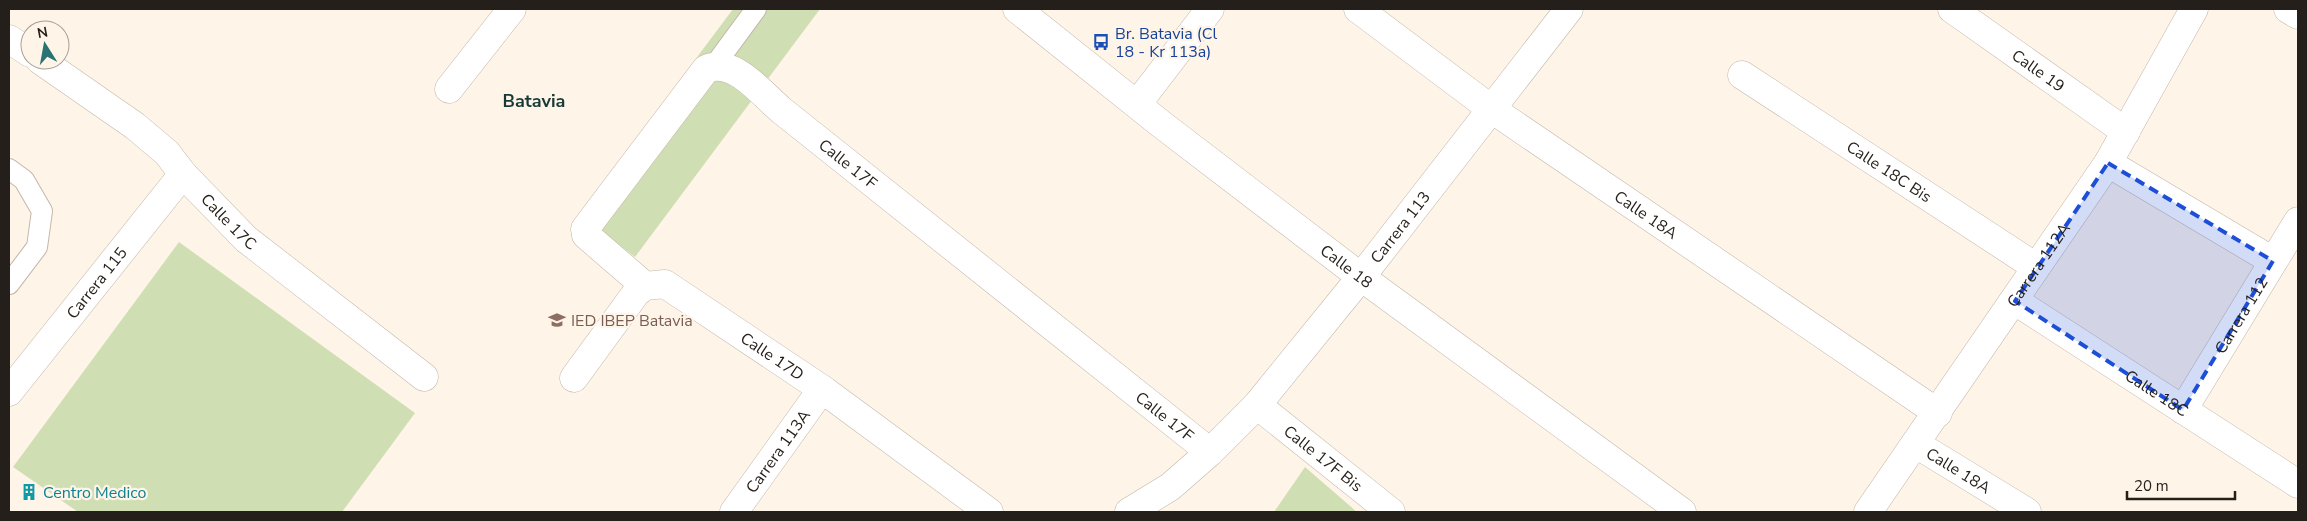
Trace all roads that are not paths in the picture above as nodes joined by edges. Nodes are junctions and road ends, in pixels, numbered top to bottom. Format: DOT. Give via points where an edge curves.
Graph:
graph roads {
  1 [pos="512,9"];
  2 [pos="756,9"];
  3 [pos="1017,9"];
  4 [pos="1210,9"];
  5 [pos="1358,9"];
  6 [pos="1568,9"];
  7 [pos="1952,9"];
  8 [pos="2194,9"];
  9 [pos="2288,9"];
  10 [pos="2298,16"];
  11 [pos="9,39"];
  12 [pos="20,46"];
  13 [pos="714,66"];
  14 [pos="55,70"];
  15 [pos="1742,75"];
  16 [pos="449,89"];
  17 [pos="1138,103"];
  18 [pos="1490,108"];
  19 [pos="2126,132"];
  20 [pos="2108,162"];
  21 [pos="9,170"];
  22 [pos="183,174"];
  23 [pos="2298,221"];
  24 [pos="2272,262"];
  25 [pos="2036,268"];
  26 [pos="1361,277"];
  27 [pos="9,284"];
  28 [pos="645,286"];
  29 [pos="2015,301"];
  30 [pos="424,376"];
  31 [pos="574,378"];
  32 [pos="822,389"];
  33 [pos="9,392"];
  34 [pos="1257,405"];
  35 [pos="2183,410"];
  36 [pos="1938,413"];
  37 [pos="1916,444"];
  38 [pos="1210,452"];
  39 [pos="2298,484"];
  40 [pos="1677,511"];
  41 [pos="734,512"];
  42 [pos="989,512"];
  43 [pos="1129,512"];
  44 [pos="1391,512"];
  45 [pos="1868,512"];
  46 [pos="2027,512"];
  1 -- 16 [label="street"];
  2 -- 13 [label="lane"];
  3 -- 17 [label="street, Calle 18"];
  4 -- 17 [label="street"];
  5 -- 18 [label="street, Calle 18A"];
  6 -- 18 [label="street, Carrera 113"];
  7 -- 19 [label="street, Calle 19"];
  8 -- 19 [label="street, Carrera 112A"];
  9 -- 10 [label="street"];
  11 -- 12 [label="street"];
  13 -- 28 [label="street" via="706,69 585,229 586,235"];
  13 -- 38 [label="street, Calle 17F" via="737,71"];
  14 -- 22 [label="street, Calle 17C" via="136,126 167,153"];
  15 -- 25 [label="street, Calle 18C Bis"];
  17 -- 26 [label="street, Calle 18" via="1160,124"];
  18 -- 26 [label="street, Carrera 113"];
  18 -- 36 [label="street, Calle 18A"];
  19 -- 20 [label="street, Carrera 112A"];
  20 -- 24 [label="street"];
  20 -- 25 [label="street, Carrera 112A"];
  21 -- 27 [label="lane" via="24,180 42,211 37,247"];
  22 -- 30 [label="street, Calle 17C" via="246,239"];
  22 -- 33 [label="street, Carrera 115"];
  23 -- 24 [label="street, Carrera 112"];
  24 -- 35 [label="street, Carrera 112"];
  25 -- 29 [label="street, Carrera 112A"];
  26 -- 34 [label="street, Carrera 113"];
  26 -- 40 [label="street, Calle 18"];
  28 -- 31 [label="street" via="636,293"];
  28 -- 32 [label="street, Calle 17D" via="665,284"];
  29 -- 35 [label="street, Calle 18C"];
  29 -- 36 [label="street, Carrera 112A"];
  32 -- 41 [label="street, Carrera 113A"];
  32 -- 42 [label="street, Calle 17D"];
  34 -- 38 [label="street, Carrera 113"];
  34 -- 44 [label="street, Calle 17F Bis"];
  35 -- 39 [label="street, Calle 18C"];
  36 -- 37 [label="street, Carrera 112A"];
  37 -- 45 [label="street, Carrera 112A"];
  37 -- 46 [label="street, Calle 18A"];
  38 -- 43 [label="street, Carrera 113" via="1170,487"];
}
